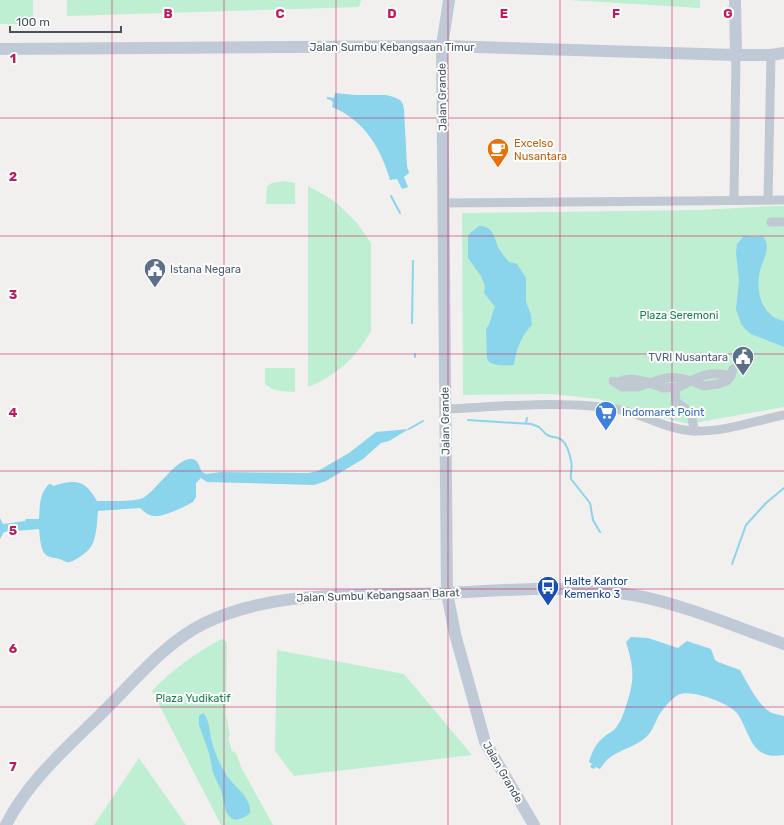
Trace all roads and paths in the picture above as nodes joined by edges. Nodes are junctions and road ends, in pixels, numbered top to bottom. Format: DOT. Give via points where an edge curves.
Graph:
graph roads {
  1 [pos="449,0"];
  2 [pos="736,0"];
  3 [pos="442,46"];
  4 [pos="0,49"];
  5 [pos="784,53"];
  6 [pos="771,54"];
  7 [pos="736,56"];
  8 [pos="734,200"];
  9 [pos="768,200"];
  10 [pos="784,200"];
  11 [pos="444,203"];
  12 [pos="771,222"];
  13 [pos="784,222"];
  14 [pos="732,372"];
  15 [pos="691,381"];
  16 [pos="615,382"];
  17 [pos="650,383"];
  18 [pos="675,387"];
  19 [pos="445,409"];
  20 [pos="784,415"];
  21 [pos="694,431"];
  22 [pos="447,593"];
  23 [pos="784,644"];
  24 [pos="6,825"];
  25 [pos="534,825"];
  1 -- 3 [label="street, Jalan Grande"];
  2 -- 7 [label="street"];
  3 -- 4 [label="street, Jalan Sumbu Kebangsaan Timur"];
  3 -- 7 [label="street, Jalan Sumbu Kebangsaan Timur"];
  3 -- 11 [label="street, Jalan Grande"];
  5 -- 6 [label="street, Jalan Sumbu Kebangsaan Timur"];
  6 -- 7 [label="street, Jalan Sumbu Kebangsaan Timur"];
  6 -- 9 [label="street"];
  7 -- 8 [label="street"];
  8 -- 9 [label="street"];
  8 -- 11 [label="street"];
  9 -- 10 [label="street"];
  11 -- 19 [label="street, Jalan Grande"];
  12 -- 13 [label="street"];
  14 -- 15 [label="street" via="727,381 718,384 704,386"];
  15 -- 17 [label="street" via="679,377 664,378"];
  15 -- 18 [label="street"];
  16 -- 17 [label="street" via="639,380"];
  17 -- 18 [label="street" via="663,388"];
  18 -- 21 [label="street" via="676,402 688,409 692,415"];
  19 -- 21 [label="street" via="534,405 591,406 632,413 652,421"];
  19 -- 22 [label="street, Jalan Grande"];
  20 -- 21 [label="street" via="741,426"];
  22 -- 23 [label="street, Jalan Sumbu Kebangsaan Barat" via="542,588 633,595 677,606"];
  22 -- 24 [label="street, Jalan Sumbu Kebangsaan Barat" via="288,599 244,608 205,623 166,648 42,773"];
  22 -- 25 [label="street, Jalan Grande" via="455,634 485,742"];
}
